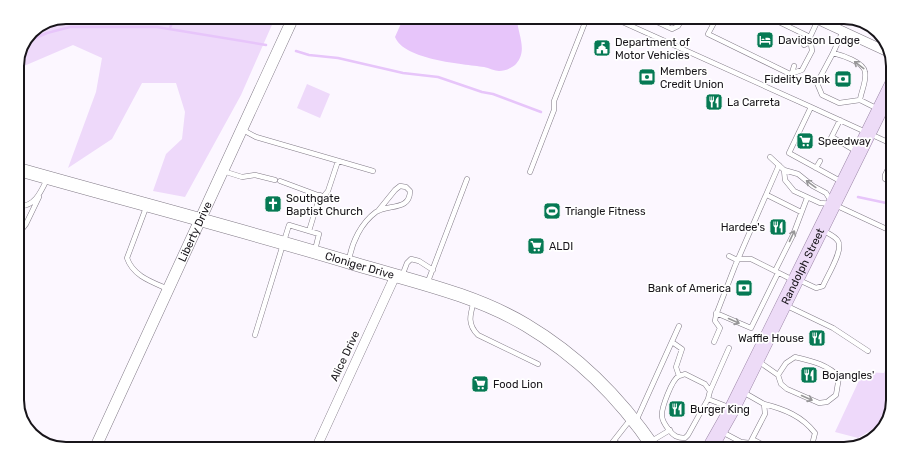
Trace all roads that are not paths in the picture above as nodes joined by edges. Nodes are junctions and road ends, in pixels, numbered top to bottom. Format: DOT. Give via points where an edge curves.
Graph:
graph roads {
  1 [pos="290,24"];
  2 [pos="584,24"];
  3 [pos="627,24"];
  4 [pos="661,24"];
  5 [pos="679,24"];
  6 [pos="713,24"];
  7 [pos="783,24"];
  8 [pos="816,24"];
  9 [pos="827,24"];
  10 [pos="843,31"];
  11 [pos="811,39"];
  12 [pos="804,45"];
  13 [pos="883,50"];
  14 [pos="833,53"];
  15 [pos="794,66"];
  16 [pos="792,73"];
  17 [pos="886,96"];
  18 [pos="860,100"];
  19 [pos="811,107"];
  20 [pos="879,110"];
  21 [pos="840,120"];
  22 [pos="242,129"];
  23 [pos="868,133"];
  24 [pos="886,141"];
  25 [pos="858,152"];
  26 [pos="770,157"];
  27 [pos="338,161"];
  28 [pos="820,161"];
  29 [pos="779,166"];
  30 [pos="816,168"];
  31 [pos="784,170"];
  32 [pos="24,171"];
  33 [pos="223,171"];
  34 [pos="373,171"];
  35 [pos="530,172"];
  36 [pos="48,178"];
  37 [pos="467,179"];
  38 [pos="843,183"];
  39 [pos="767,195"];
  40 [pos="320,196"];
  41 [pos="39,197"];
  42 [pos="807,198"];
  43 [pos="24,204"];
  44 [pos="833,204"];
  45 [pos="147,206"];
  46 [pos="378,211"];
  47 [pos="801,212"];
  48 [pos="200,220"];
  49 [pos="24,227"];
  50 [pos="820,229"];
  51 [pos="886,229"];
  52 [pos="309,231"];
  53 [pos="283,244"];
  54 [pos="314,252"];
  55 [pos="729,256"];
  56 [pos="739,258"];
  57 [pos="349,262"];
  58 [pos="433,270"];
  59 [pos="777,272"];
  60 [pos="398,277"];
  61 [pos="796,280"];
  62 [pos="427,285"];
  63 [pos="168,289"];
  64 [pos="474,301"];
  65 [pos="783,305"];
  66 [pos="716,313"];
  67 [pos="679,326"];
  68 [pos="255,335"];
  69 [pos="672,342"];
  70 [pos="714,342"];
  71 [pos="728,348"];
  72 [pos="868,351"];
  73 [pos="756,360"];
  74 [pos="538,364"];
  75 [pos="778,375"];
  76 [pos="679,376"];
  77 [pos="710,391"];
  78 [pos="741,391"];
  79 [pos="708,399"];
  80 [pos="764,404"];
  81 [pos="732,409"];
  82 [pos="633,421"];
  83 [pos="670,430"];
  84 [pos="719,431"];
  85 [pos="752,439"];
  86 [pos="614,441"];
  87 [pos="98,442"];
  88 [pos="319,442"];
  89 [pos="650,442"];
  90 [pos="656,442"];
  91 [pos="713,442"];
  92 [pos="744,442"];
  93 [pos="750,442"];
  94 [pos="758,442"];
  95 [pos="813,442"];
  1 -- 22 [label="street, Liberty Drive"];
  2 -- 35 [label="lane"];
  3 -- 19 [label="lane"];
  4 -- 5 [label="lane" via="672,29"];
  6 -- 16 [label="lane" via="708,34"];
  7 -- 11 [label="lane"];
  8 -- 11 [label="lane"];
  9 -- 10 [label="street"];
  10 -- 13 [label="street"];
  10 -- 14 [label="lane"];
  11 -- 12 [label="lane"];
  11 -- 16 [label="lane" via="812,51 802,70"];
  18 -- 14 [label="lane, one-way" via="866,73 864,68 847,56"];
  14 -- 18 [label="lane" via="817,83 819,90 822,95 839,103"];
  15 -- 16 [label="lane"];
  17 -- 20 [label="main road, Randolph Street"];
  18 -- 20 [label="lane"];
  19 -- 21 [label="lane"];
  19 -- 30 [label="lane" via="789,153"];
  20 -- 23 [label="main road, Randolph Street"];
  21 -- 23 [label="lane"];
  21 -- 25 [label="lane" via="830,139"];
  22 -- 27 [label="lane" via="256,136"];
  22 -- 33 [label="street, Liberty Drive"];
  23 -- 24 [label="lane"];
  23 -- 25 [label="main road, Randolph Street"];
  25 -- 38 [label="main road, Randolph Street"];
  26 -- 29 [label="lane"];
  27 -- 34 [label="lane"];
  27 -- 40 [label="lane" via="328,191 323,197"];
  28 -- 30 [label="lane"];
  29 -- 31 [label="lane"];
  29 -- 39 [label="lane"];
  30 -- 38 [label="lane"];
  31 -- 42 [label="lane" via="790,188"];
  44 -- 31 [label="lane, one-way" via="826,193 798,174"];
  32 -- 36 [label="main road, Cloniger Drive"];
  33 -- 40 [label="lane" via="242,177 255,175"];
  33 -- 48 [label="street, Liberty Drive"];
  36 -- 41 [label="lane"];
  36 -- 45 [label="main road, Cloniger Drive"];
  37 -- 58 [label="lane"];
  38 -- 44 [label="main road, Randolph Street"];
  39 -- 47 [label="lane"];
  39 -- 56 [label="lane"];
  40 -- 52 [label="lane"];
  41 -- 43 [label="lane"];
  41 -- 49 [label="lane"];
  42 -- 44 [label="lane"];
  42 -- 47 [label="lane"];
  44 -- 50 [label="main road, Randolph Street"];
  44 -- 51 [label="lane"];
  45 -- 48 [label="main road, Cloniger Drive"];
  45 -- 63 [label="lane" via="127,258 134,270 143,277"];
  46 -- 46 [label="lane" via="400,186 410,190 407,201 401,205"];
  46 -- 57 [label="lane" via="369,218 356,237 351,247"];
  59 -- 47 [label="lane, one-way"];
  48 -- 53 [label="main road, Cloniger Drive"];
  48 -- 63 [label="street, Liberty Drive"];
  50 -- 61 [label="main road, Randolph Street"];
  50 -- 61 [label="lane" via="836,239 840,246 839,253 823,286 816,288"];
  52 -- 53 [label="lane" via="289,225"];
  52 -- 54 [label="lane" via="319,234"];
  53 -- 54 [label="main road, Cloniger Drive"];
  53 -- 68 [label="lane"];
  54 -- 57 [label="main road, Cloniger Drive"];
  55 -- 56 [label="lane"];
  56 -- 59 [label="lane" via="751,259"];
  56 -- 66 [label="lane"];
  57 -- 60 [label="main road, Cloniger Drive"];
  58 -- 60 [label="lane" via="411,259"];
  58 -- 62 [label="lane"];
  59 -- 61 [label="lane"];
  66 -- 59 [label="lane, one-way" via="751,328"];
  60 -- 62 [label="main road, Cloniger Drive"];
  60 -- 88 [label="street, Alice Drive"];
  61 -- 65 [label="main road, Randolph Street"];
  62 -- 64 [label="main road, Cloniger Drive"];
  63 -- 87 [label="street, Liberty Drive"];
  64 -- 74 [label="lane" via="470,324 478,335"];
  64 -- 82 [label="main road, Cloniger Drive" via="525,324 570,354 610,391"];
  65 -- 72 [label="lane" via="833,328"];
  65 -- 73 [label="main road, Randolph Street"];
  66 -- 70 [label="lane" via="715,322 720,328"];
  67 -- 69 [label="lane"];
  69 -- 76 [label="lane" via="682,349 676,367"];
  69 -- 82 [label="lane"];
  71 -- 77 [label="lane"];
  73 -- 75 [label="lane"];
  73 -- 78 [label="main road, Randolph Street"];
  75 -- 75 [label="lane, one-way" via="781,384 787,389 819,403 827,402 836,395 839,383 839,377 833,370 820,363 794,357"];
  76 -- 77 [label="lane" via="685,374 693,377 705,384"];
  76 -- 83 [label="lane" via="674,381 661,410 662,418"];
  77 -- 79 [label="lane"];
  78 -- 80 [label="lane"];
  78 -- 81 [label="main road, Randolph Street"];
  79 -- 81 [label="lane"];
  79 -- 83 [label="lane" via="685,438 674,437"];
  80 -- 85 [label="lane" via="765,414"];
  80 -- 95 [label="lane" via="784,408 808,423 815,433"];
  81 -- 84 [label="main road, Randolph Street"];
  82 -- 86 [label="lane"];
  82 -- 89 [label="main road, Cloniger Drive"];
  83 -- 90 [label="lane"];
  84 -- 91 [label="main road, Randolph Street"];
  84 -- 92 [label="lane"];
  85 -- 93 [label="lane"];
  85 -- 94 [label="lane"];
}
